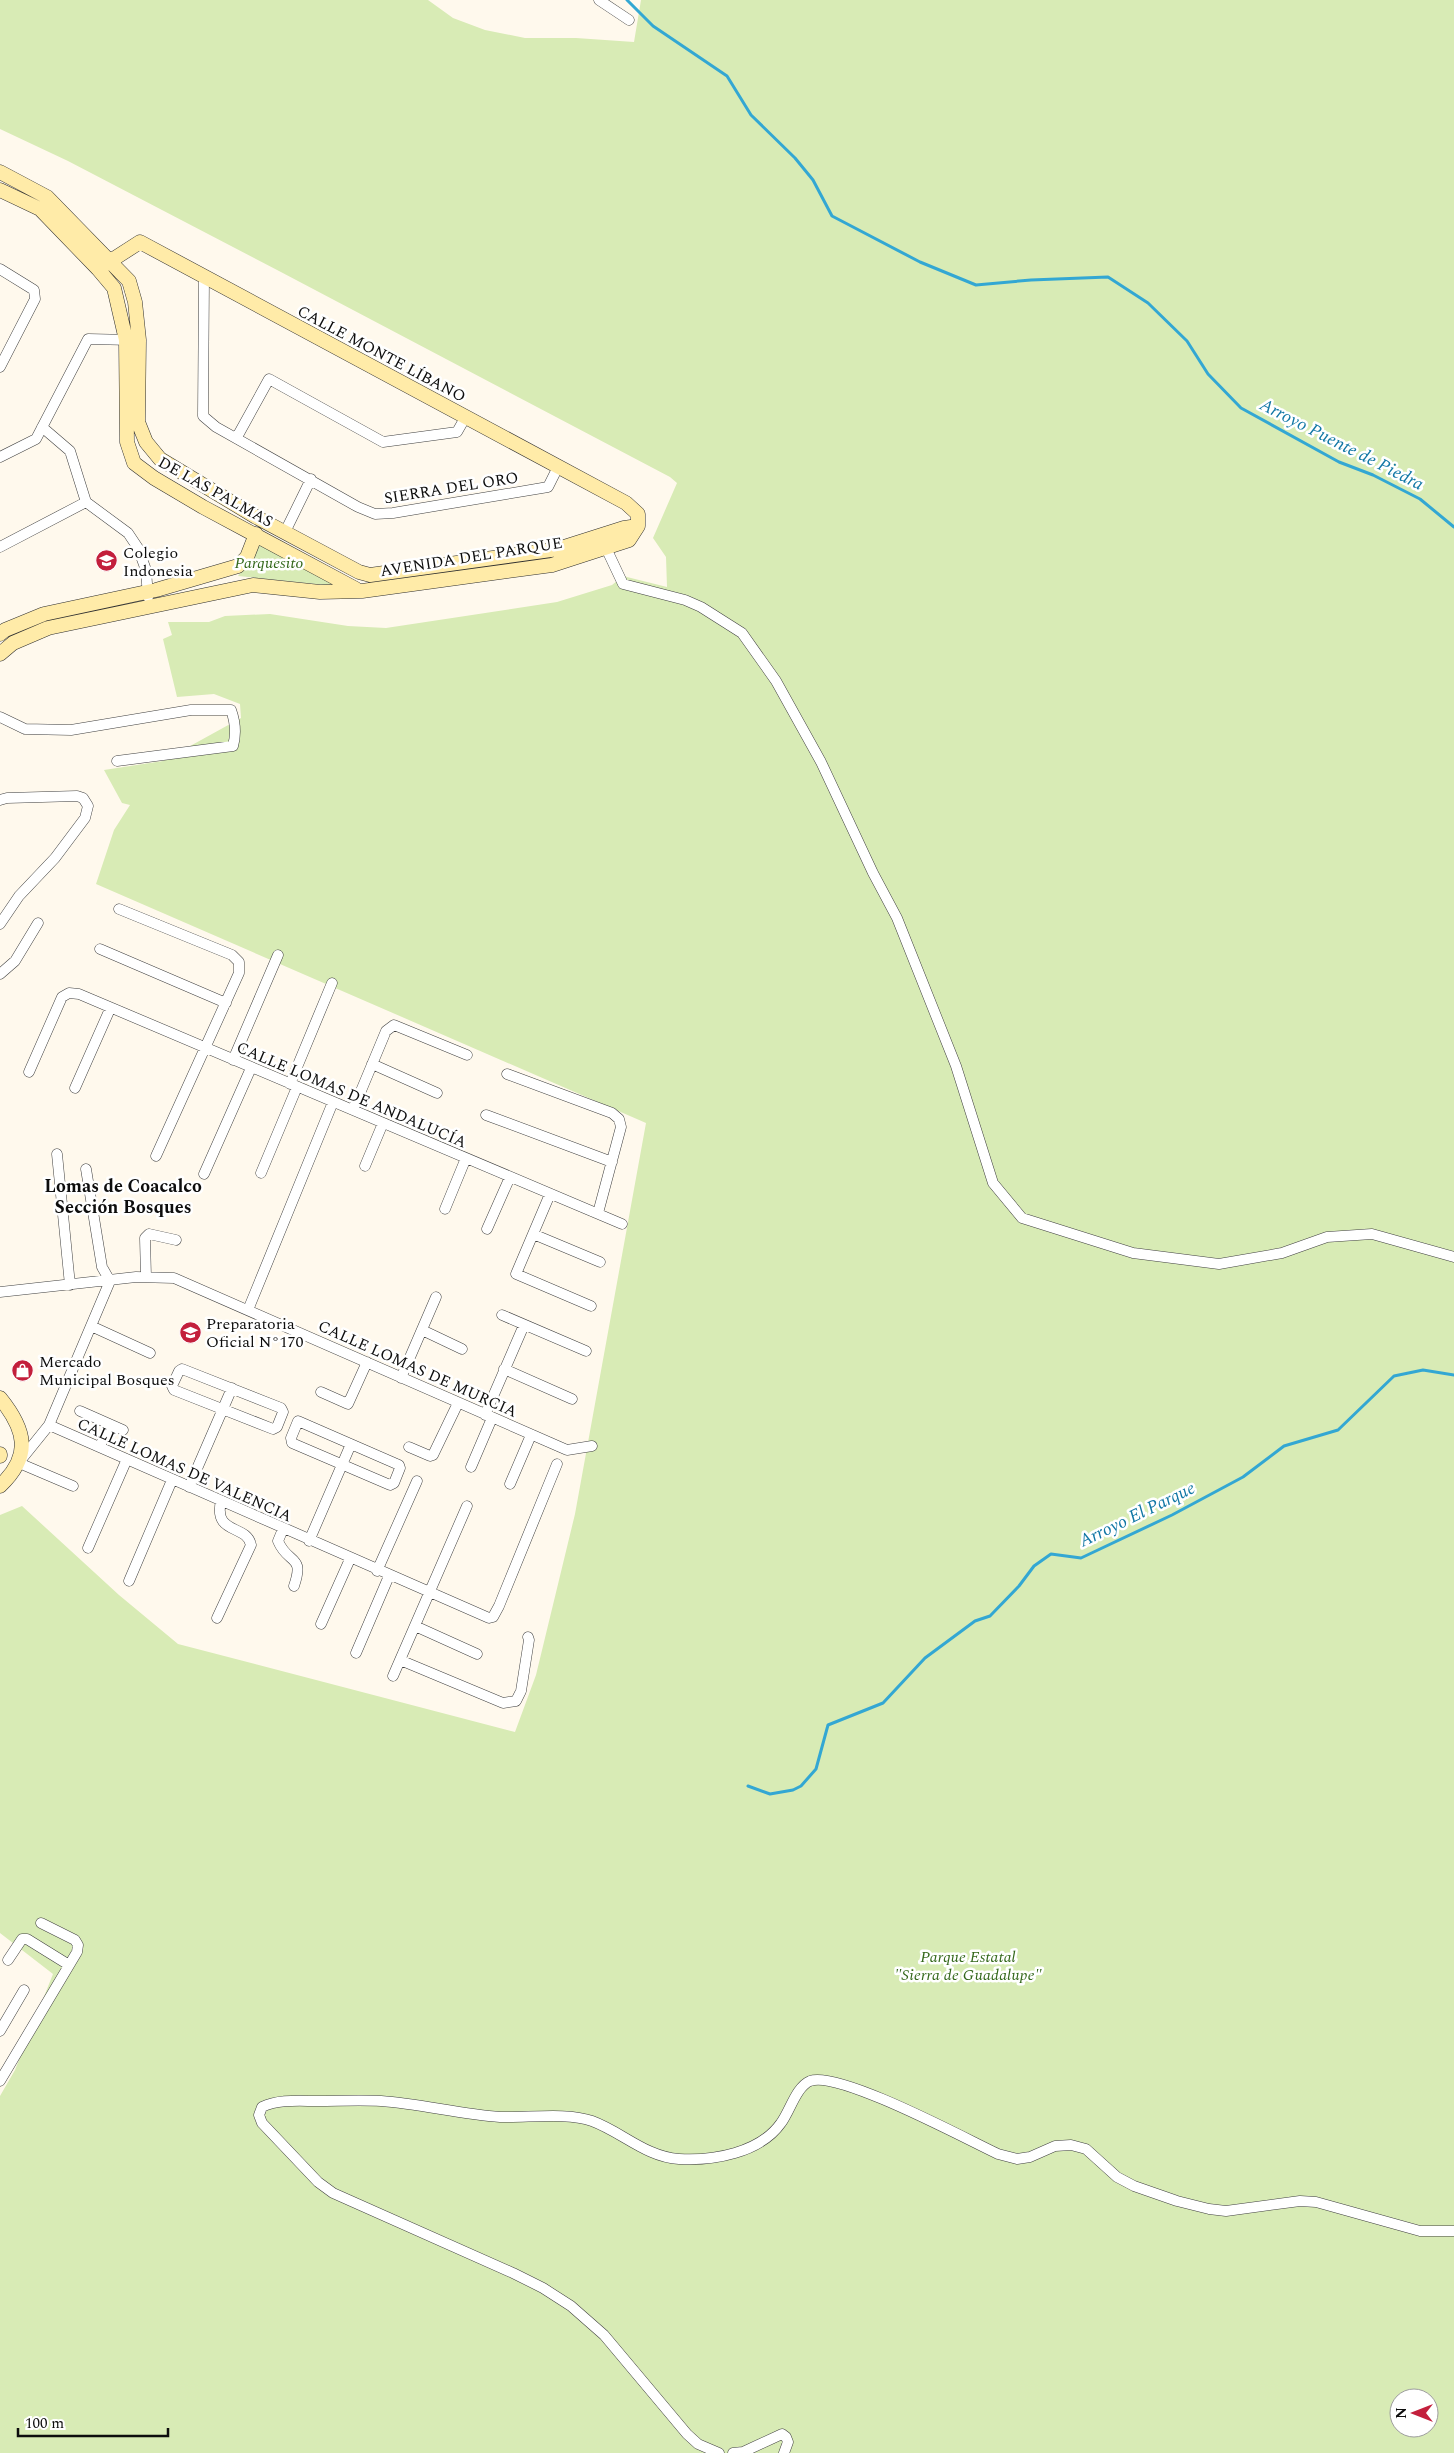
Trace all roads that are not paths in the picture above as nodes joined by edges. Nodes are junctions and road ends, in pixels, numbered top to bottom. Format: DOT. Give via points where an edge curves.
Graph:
graph roads {
  1 [pos="599,0"];
  2 [pos="629,20"];
  3 [pos="0,172"];
  4 [pos="0,190"];
  5 [pos="44,203"];
  6 [pos="111,262"];
  7 [pos="98,269"];
  8 [pos="0,270"];
  9 [pos="204,277"];
  10 [pos="132,340"];
  11 [pos="0,367"];
  12 [pos="465,418"];
  13 [pos="42,427"];
  14 [pos="237,437"];
  15 [pos="0,457"];
  16 [pos="558,467"];
  17 [pos="311,479"];
  18 [pos="212,490"];
  19 [pos="86,502"];
  20 [pos="203,507"];
  21 [pos="256,517"];
  22 [pos="638,526"];
  23 [pos="285,532"];
  24 [pos="256,534"];
  25 [pos="0,547"];
  26 [pos="606,548"];
  27 [pos="414,569"];
  28 [pos="416,584"];
  29 [pos="362,590"];
  30 [pos="148,592"];
  31 [pos="148,607"];
  32 [pos="0,634"];
  33 [pos="0,654"];
  34 [pos="0,717"];
  35 [pos="116,761"];
  36 [pos="0,800"];
  37 [pos="119,909"];
  38 [pos="38,923"];
  39 [pos="0,924"];
  40 [pos="100,949"];
  41 [pos="278,955"];
  42 [pos="0,974"];
  43 [pos="332,983"];
  44 [pos="226,1004"];
  45 [pos="110,1008"];
  46 [pos="205,1049"];
  47 [pos="467,1055"];
  48 [pos="232,1060"];
  49 [pos="372,1064"];
  50 [pos="251,1068"];
  51 [pos="29,1072"];
  52 [pos="507,1074"];
  53 [pos="294,1086"];
  54 [pos="75,1088"];
  55 [pos="437,1093"];
  56 [pos="333,1102"];
  57 [pos="353,1110"];
  58 [pos="486,1115"];
  59 [pos="383,1123"];
  60 [pos="57,1154"];
  61 [pos="156,1156"];
  62 [pos="466,1158"];
  63 [pos="612,1162"];
  64 [pos="365,1166"];
  65 [pos="86,1169"];
  66 [pos="260,1173"];
  67 [pos="204,1174"];
  68 [pos="510,1177"];
  69 [pos="550,1194"];
  70 [pos="445,1209"];
  71 [pos="598,1213"];
  72 [pos="622,1224"];
  73 [pos="487,1229"];
  74 [pos="532,1234"];
  75 [pos="176,1240"];
  76 [pos="1454,1257"];
  77 [pos="600,1262"];
  78 [pos="146,1277"];
  79 [pos="110,1281"];
  80 [pos="70,1285"];
  81 [pos="0,1292"];
  82 [pos="436,1297"];
  83 [pos="591,1306"];
  84 [pos="248,1310"];
  85 [pos="502,1316"];
  86 [pos="524,1325"];
  87 [pos="91,1326"];
  88 [pos="422,1330"];
  89 [pos="462,1349"];
  90 [pos="586,1351"];
  91 [pos="150,1353"];
  92 [pos="367,1362"];
  93 [pos="504,1369"];
  94 [pos="401,1378"];
  95 [pos="232,1388"];
  96 [pos="321,1392"];
  97 [pos="0,1398"];
  98 [pos="572,1398"];
  99 [pos="458,1403"];
  100 [pos="223,1409"];
  101 [pos="80,1411"];
  102 [pos="488,1416"];
  103 [pos="109,1424"];
  104 [pos="49,1425"];
  105 [pos="123,1430"];
  106 [pos="531,1435"];
  107 [pos="352,1444"];
  108 [pos="592,1446"];
  109 [pos="100,1447"];
  110 [pos="409,1447"];
  111 [pos="127,1459"];
  112 [pos="19,1462"];
  113 [pos="343,1464"];
  114 [pos="557,1464"];
  115 [pos="471,1467"];
  116 [pos="172,1480"];
  117 [pos="417,1481"];
  118 [pos="510,1484"];
  119 [pos="0,1486"];
  120 [pos="72,1486"];
  121 [pos="189,1487"];
  122 [pos="221,1501"];
  123 [pos="467,1506"];
  124 [pos="283,1529"];
  125 [pos="310,1541"];
  126 [pos="88,1548"];
  127 [pos="350,1559"];
  128 [pos="377,1571"];
  129 [pos="390,1576"];
  130 [pos="129,1581"];
  131 [pos="294,1586"];
  132 [pos="429,1594"];
  133 [pos="217,1618"];
  134 [pos="321,1624"];
  135 [pos="415,1626"];
  136 [pos="528,1637"];
  137 [pos="356,1653"];
  138 [pos="477,1654"];
  139 [pos="400,1660"];
  140 [pos="393,1676"];
  141 [pos="41,1923"];
  142 [pos="8,1960"];
  143 [pos="69,1965"];
  144 [pos="24,1990"];
  145 [pos="0,2032"];
  146 [pos="3,2069"];
  147 [pos="0,2081"];
  148 [pos="1454,2232"];
  149 [pos="719,2453"];
  150 [pos="733,2453"];
  151 [pos="784,2453"];
  1 -- 2 [label="street"];
  3 -- 5 [label="street, DE LAS PALMAS"];
  4 -- 5 [label="street, DE LAS PALMAS"];
  5 -- 6 [label="street, DE LAS PALMAS"];
  5 -- 7 [label="street, DE LAS PALMAS"];
  6 -- 7 [label="street, CALLE MONTE LÍBANO"];
  6 -- 9 [label="street, CALLE MONTE LÍBANO" via="140,242"];
  6 -- 10 [label="street, DE LAS PALMAS" via="129,281 135,302"];
  7 -- 10 [label="street, DE LAS PALMAS" via="114,288"];
  8 -- 11 [label="street" via="29,285 34,290 35,299"];
  9 -- 12 [label="street, CALLE MONTE LÍBANO"];
  9 -- 14 [label="street, SIERRA DEL ORO" via="203,416 216,427"];
  10 -- 13 [label="street" via="88,339"];
  10 -- 18 [label="street, DE LAS PALMAS" via="138,422 146,442 160,459"];
  10 -- 20 [label="street, DE LAS PALMAS" via="127,442 134,463"];
  12 -- 14 [label="street" via="457,432 383,442 269,379"];
  12 -- 16 [label="street, CALLE MONTE LÍBANO"];
  13 -- 15 [label="street" via="36,439"];
  13 -- 19 [label="street" via="70,451"];
  14 -- 17 [label="street, SIERRA DEL ORO"];
  16 -- 17 [label="street, SIERRA DEL ORO" via="548,487 375,514"];
  16 -- 22 [label="street, CALLE MONTE LÍBANO" via="633,507 638,514"];
  17 -- 23 [label="street"];
  18 -- 20 [label="street"];
  18 -- 21 [label="street, DE LAS PALMAS"];
  19 -- 25 [label="street"];
  19 -- 30 [label="street" via="128,533 146,570"];
  20 -- 24 [label="street, DE LAS PALMAS"];
  21 -- 23 [label="street, AVENIDA DEL PARQUE"];
  22 -- 26 [label="street, AVENIDA DEL PARQUE" via="629,540"];
  22 -- 27 [label="street, AVENIDA DEL PARQUE" via="558,549"];
  23 -- 27 [label="street, AVENIDA DEL PARQUE" via="364,574"];
  24 -- 29 [label="street, DE LAS PALMAS" via="351,588"];
  24 -- 30 [label="street" via="247,557 238,566"];
  26 -- 28 [label="street, AVENIDA DEL PARQUE" via="552,565"];
  26 -- 76 [label="street" via="623,584 701,607 742,633 776,681 821,762 872,873 897,918 956,1066 993,1183 1022,1218 1133,1253 1219,1264 1282,1253 1327,1238 1372,1234"];
  27 -- 28 [label="street"];
  28 -- 29 [label="street, AVENIDA DEL PARQUE"];
  29 -- 31 [label="street, AVENIDA DEL PARQUE" via="320,592 253,585"];
  30 -- 31 [label="street"];
  30 -- 32 [label="street" via="44,614"];
  31 -- 33 [label="street, AVENIDA DEL PARQUE" via="48,628 13,643"];
  34 -- 35 [label="street" via="25,729 70,730 191,710 231,710 233,746"];
  36 -- 39 [label="street" via="77,796 84,798 88,806 85,818 55,858 19,896"];
  37 -- 44 [label="street" via="232,955 239,962 239,973"];
  38 -- 42 [label="street" via="15,960"];
  40 -- 44 [label="street"];
  41 -- 48 [label="street"];
  43 -- 53 [label="street"];
  44 -- 46 [label="street"];
  45 -- 46 [label="street, CALLE LOMAS DE ANDALUCÍA"];
  45 -- 51 [label="street, CALLE LOMAS DE ANDALUCÍA" via="78,994 69,993 62,997"];
  45 -- 54 [label="street"];
  46 -- 48 [label="street, CALLE LOMAS DE ANDALUCÍA"];
  46 -- 61 [label="street"];
  47 -- 49 [label="street" via="394,1025 386,1031"];
  48 -- 50 [label="street, CALLE LOMAS DE ANDALUCÍA"];
  49 -- 55 [label="street"];
  49 -- 57 [label="street"];
  50 -- 53 [label="street, CALLE LOMAS DE ANDALUCÍA"];
  50 -- 67 [label="street"];
  52 -- 63 [label="street" via="612,1113 619,1119 621,1127"];
  53 -- 56 [label="street, CALLE LOMAS DE ANDALUCÍA"];
  53 -- 66 [label="street"];
  56 -- 57 [label="street, CALLE LOMAS DE ANDALUCÍA"];
  56 -- 84 [label="street"];
  57 -- 59 [label="street, CALLE LOMAS DE ANDALUCÍA"];
  58 -- 63 [label="street"];
  59 -- 62 [label="street, CALLE LOMAS DE ANDALUCÍA"];
  59 -- 64 [label="street"];
  60 -- 80 [label="street"];
  62 -- 68 [label="street, CALLE LOMAS DE ANDALUCÍA"];
  62 -- 70 [label="street"];
  63 -- 71 [label="street"];
  65 -- 79 [label="street" via="102,1267"];
  68 -- 69 [label="street, CALLE LOMAS DE ANDALUCÍA"];
  68 -- 73 [label="street"];
  69 -- 71 [label="street, CALLE LOMAS DE ANDALUCÍA"];
  69 -- 74 [label="street"];
  71 -- 72 [label="street, CALLE LOMAS DE ANDALUCÍA"];
  74 -- 77 [label="street"];
  74 -- 83 [label="street" via="516,1271 518,1276"];
  75 -- 78 [label="street" via="148,1234 145,1238"];
  78 -- 79 [label="street, CALLE LOMAS DE MURCIA"];
  78 -- 84 [label="street, CALLE LOMAS DE MURCIA" via="174,1278"];
  79 -- 80 [label="street, CALLE LOMAS DE MURCIA"];
  79 -- 87 [label="street"];
  80 -- 81 [label="street, CALLE LOMAS DE MURCIA"];
  82 -- 88 [label="street"];
  84 -- 92 [label="street, CALLE LOMAS DE MURCIA"];
  85 -- 86 [label="street"];
  86 -- 90 [label="street"];
  86 -- 93 [label="street"];
  87 -- 91 [label="street"];
  87 -- 104 [label="street"];
  88 -- 89 [label="street"];
  88 -- 94 [label="street"];
  92 -- 94 [label="street, CALLE LOMAS DE MURCIA"];
  92 -- 96 [label="street" via="348,1404"];
  93 -- 98 [label="street"];
  93 -- 102 [label="street"];
  94 -- 99 [label="street, CALLE LOMAS DE MURCIA"];
  95 -- 100 [label="street"];
  95 -- 100 [label="street" via="182,1369 172,1386 174,1390"];
  95 -- 100 [label="street" via="281,1408 283,1412 277,1427"];
  97 -- 112 [label="street" via="19,1427 23,1444"];
  99 -- 102 [label="street, CALLE LOMAS DE MURCIA"];
  99 -- 110 [label="street" via="433,1455"];
  100 -- 121 [label="street"];
  101 -- 103 [label="street"];
  102 -- 106 [label="street, CALLE LOMAS DE MURCIA"];
  102 -- 115 [label="street"];
  103 -- 105 [label="street"];
  103 -- 109 [label="street"];
  104 -- 109 [label="street, CALLE LOMAS DE VALENCIA"];
  104 -- 112 [label="street"];
  106 -- 108 [label="street, CALLE LOMAS DE MURCIA" via="567,1450"];
  106 -- 118 [label="street"];
  107 -- 113 [label="street"];
  107 -- 113 [label="street" via="401,1466 394,1483 390,1485"];
  107 -- 113 [label="street" via="301,1422 296,1423 292,1443"];
  109 -- 111 [label="street, CALLE LOMAS DE VALENCIA"];
  111 -- 116 [label="street, CALLE LOMAS DE VALENCIA"];
  111 -- 126 [label="street"];
  112 -- 119 [label="street" via="12,1475"];
  112 -- 120 [label="street"];
  113 -- 125 [label="street"];
  114 -- 132 [label="street, CALLE LOMAS DE VALENCIA" via="491,1619"];
  116 -- 121 [label="street, CALLE LOMAS DE VALENCIA"];
  116 -- 130 [label="street"];
  117 -- 128 [label="street"];
  121 -- 122 [label="street, CALLE LOMAS DE VALENCIA"];
  122 -- 124 [label="street, CALLE LOMAS DE VALENCIA"];
  122 -- 133 [label="street" via="219,1511 225,1526 246,1537 251,1545"];
  123 -- 132 [label="street"];
  124 -- 125 [label="street, CALLE LOMAS DE VALENCIA"];
  124 -- 131 [label="street" via="278,1541 298,1564"];
  125 -- 127 [label="street, CALLE LOMAS DE VALENCIA"];
  127 -- 128 [label="street, CALLE LOMAS DE VALENCIA"];
  127 -- 134 [label="street"];
  128 -- 129 [label="street, CALLE LOMAS DE VALENCIA"];
  129 -- 132 [label="street, CALLE LOMAS DE VALENCIA"];
  129 -- 137 [label="street"];
  132 -- 135 [label="street"];
  135 -- 138 [label="street"];
  135 -- 139 [label="street"];
  136 -- 139 [label="street" via="521,1691 516,1701 510,1703 503,1703"];
  139 -- 140 [label="street"];
  141 -- 143 [label="street" via="78,1945"];
  142 -- 143 [label="street" via="18,1942 27,1939"];
  143 -- 146 [label="street"];
  144 -- 145 [label="street"];
  146 -- 147 [label="street"];
  148 -- 149 [label="street" via="1420,2231 1316,2202 1300,2201 1226,2211 1177,2201 1117,2177 1086,2149 1055,2146 1017,2159 998,2154 861,2090 821,2079 809,2081 801,2089 781,2125 767,2138 747,2149 700,2159 656,2154 591,2121 571,2118 499,2117 382,2101 281,2101 262,2107 259,2115 262,2123 318,2182 333,2193 513,2273 570,2306 604,2335 687,2434 698,2444"];
  150 -- 151 [label="street" via="743,2452 782,2434 788,2442"];
}
